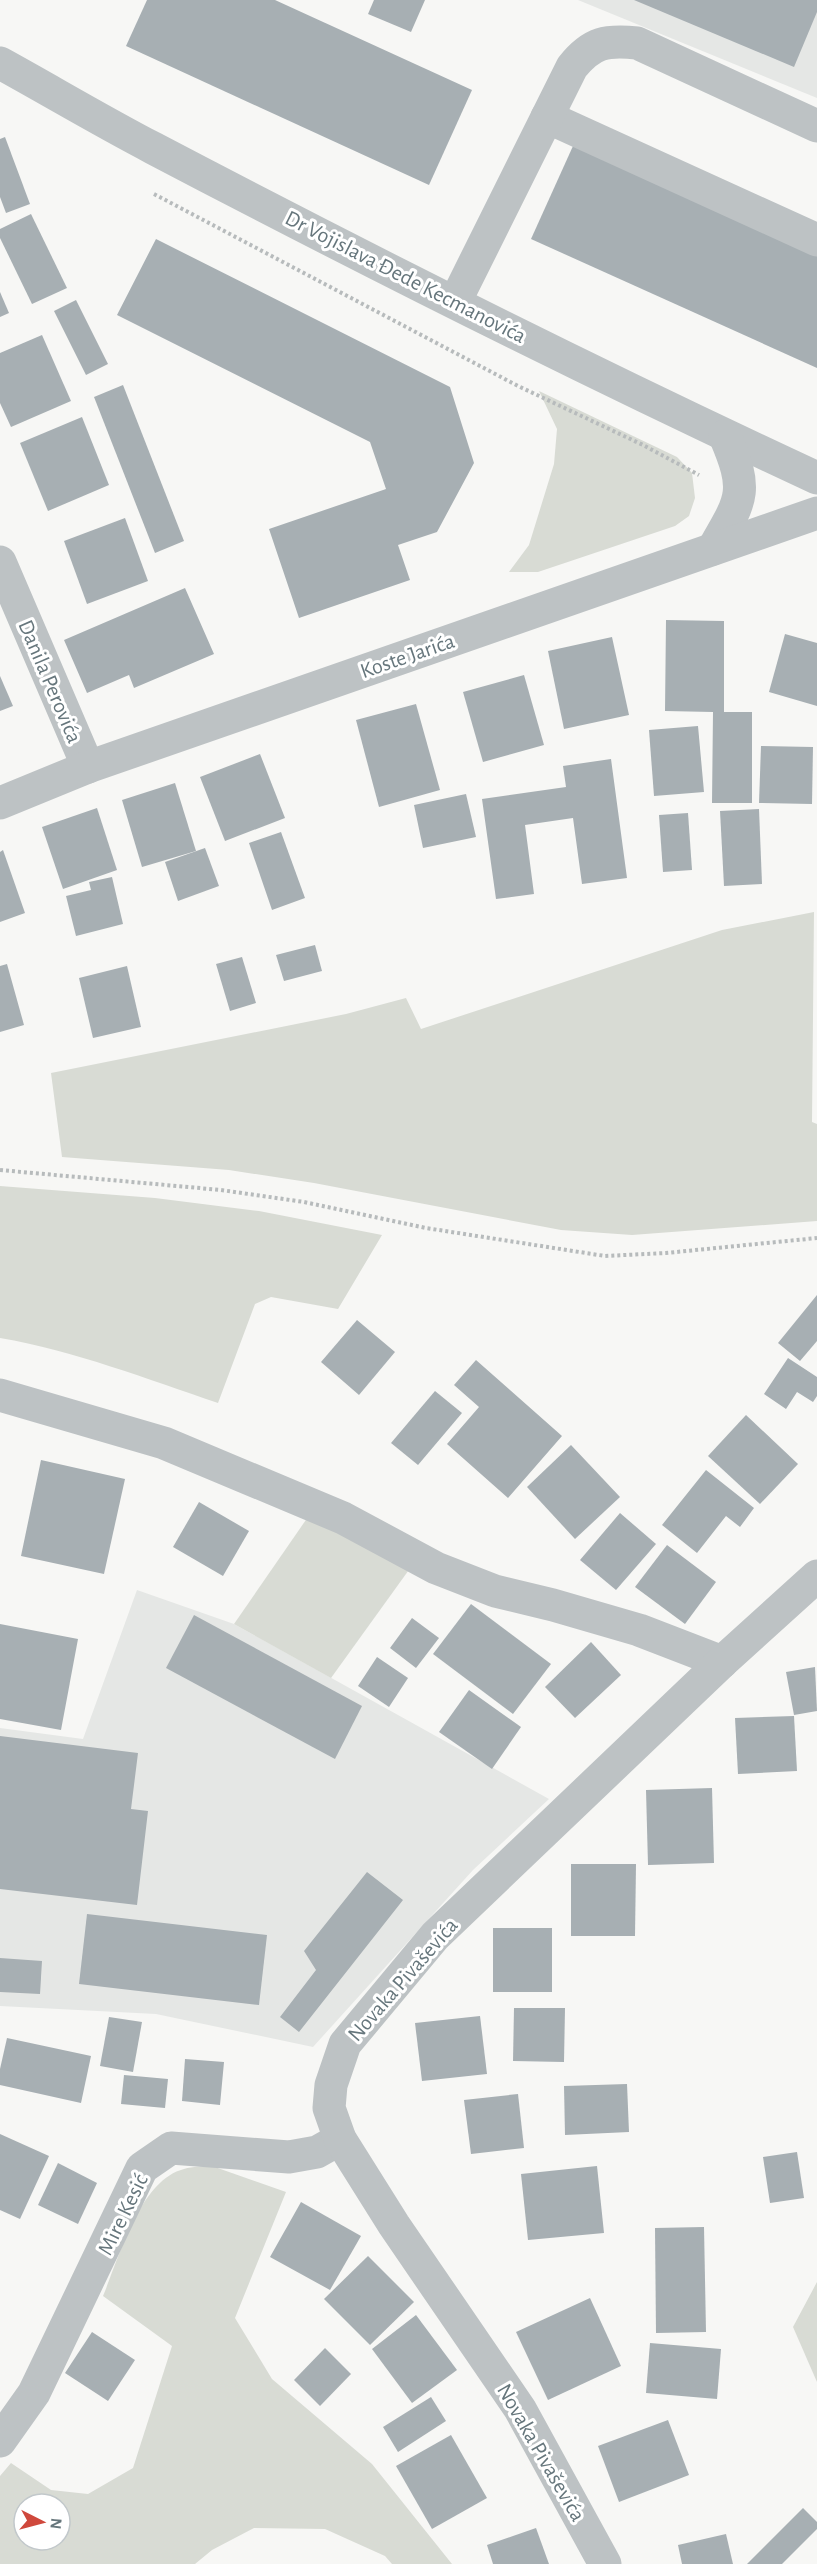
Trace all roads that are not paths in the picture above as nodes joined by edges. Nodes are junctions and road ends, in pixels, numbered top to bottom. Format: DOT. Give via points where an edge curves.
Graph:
graph roads {
  1 [pos="0,63"];
  2 [pos="547,117"];
  3 [pos="817,126"];
  4 [pos="817,240"];
  5 [pos="455,302"];
  6 [pos="725,436"];
  7 [pos="817,478"];
  8 [pos="817,513"];
  9 [pos="713,549"];
  10 [pos="0,562"];
  11 [pos="88,766"];
  12 [pos="0,803"];
  13 [pos="0,1395"];
  14 [pos="817,1576"];
  15 [pos="722,1662"];
  16 [pos="340,2139"];
  17 [pos="0,2441"];
  18 [pos="605,2564"];
  1 -- 5 [label="street, Dr Vojislava Đede Kecmanovića" via="151,147"];
  2 -- 3 [label="street" via="582,54 596,45 614,41 637,44"];
  2 -- 4 [label="street"];
  2 -- 5 [label="street"];
  5 -- 6 [label="street, Dr Vojislava Đede Kecmanovića"];
  6 -- 7 [label="street, Dr Vojislava Đede Kecmanovića"];
  6 -- 9 [label="street" via="740,469 740,499"];
  8 -- 9 [label="street, Koste Jarića"];
  9 -- 11 [label="street, Koste Jarića"];
  10 -- 11 [label="street, Danila Perovića"];
  11 -- 12 [label="street, Koste Jarića"];
  13 -- 15 [label="street" via="164,1443 343,1518 436,1568 495,1591 639,1630"];
  14 -- 15 [label="street, Novaka Pivaševića"];
  15 -- 16 [label="street, Novaka Pivaševića" via="435,1936 358,2026 345,2044 331,2085 329,2108"];
  16 -- 17 [label="street, Mire Kesić" via="317,2152 289,2157 171,2148 142,2168 34,2393"];
  16 -- 18 [label="street, Novaka Pivaševića" via="520,2409"];
}
